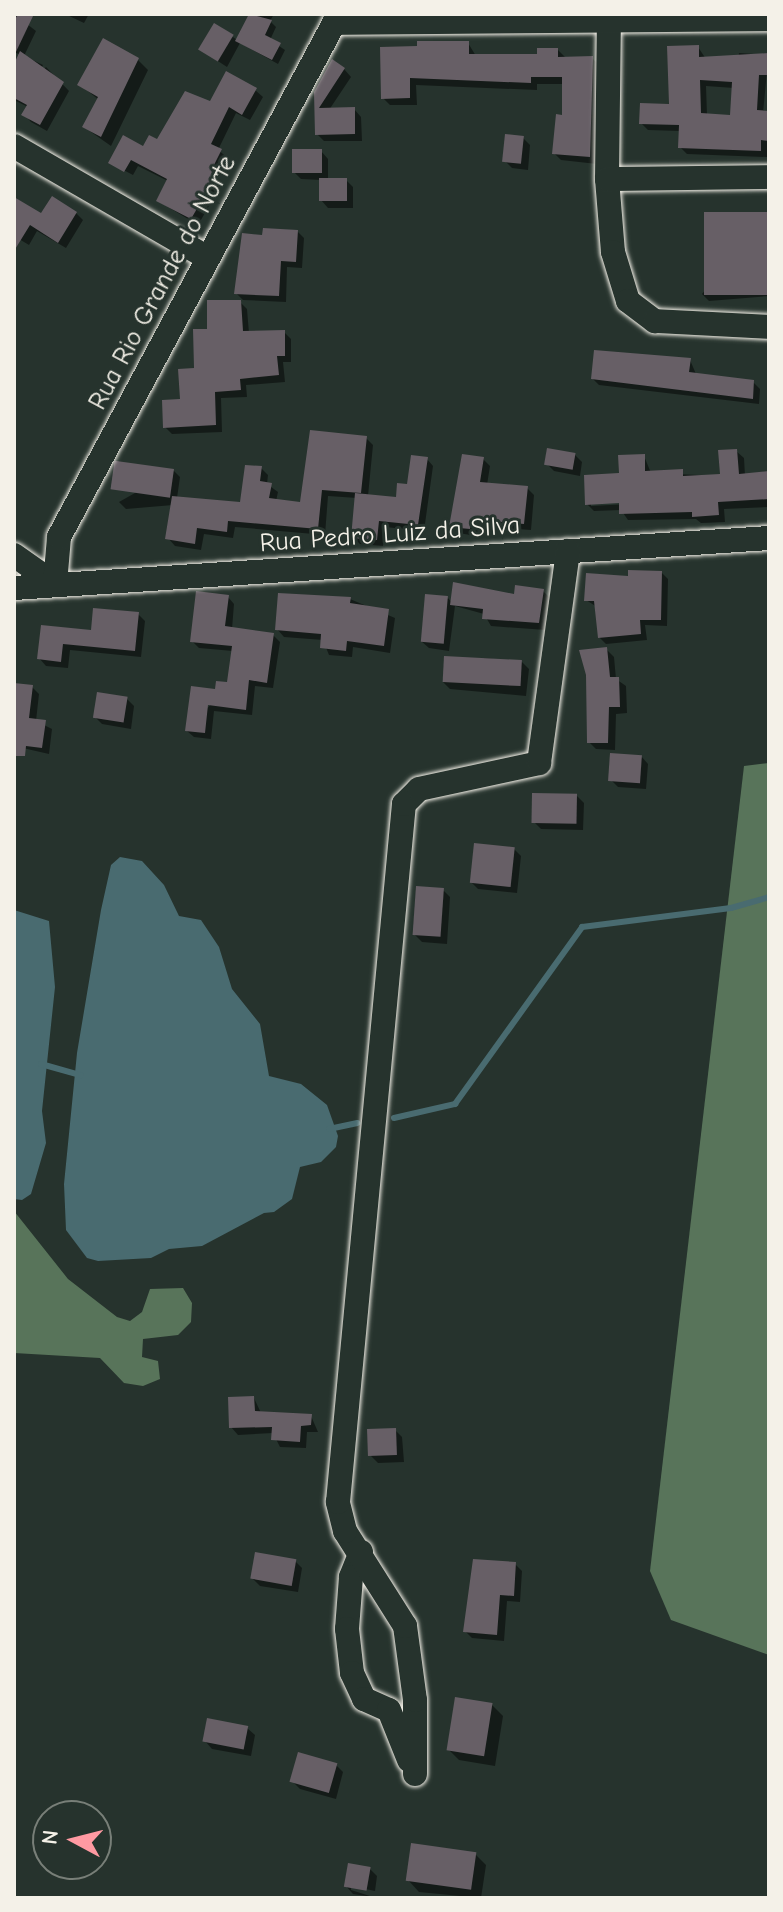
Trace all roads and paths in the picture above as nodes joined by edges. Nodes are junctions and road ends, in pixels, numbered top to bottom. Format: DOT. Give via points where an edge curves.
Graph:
graph roads {
  1 [pos="609,17"];
  2 [pos="350,18"];
  3 [pos="769,19"];
  4 [pos="14,146"];
  5 [pos="769,177"];
  6 [pos="607,179"];
  7 [pos="208,258"];
  8 [pos="769,327"];
  9 [pos="769,538"];
  10 [pos="568,551"];
  11 [pos="14,555"];
  12 [pos="55,584"];
  13 [pos="14,588"];
  14 [pos="361,1552"];
  1 -- 2 [label="street"];
  1 -- 3 [label="street"];
  1 -- 6 [label="street"];
  2 -- 7 [label="street, Rua Rio Grande do Norte"];
  4 -- 7 [label="street"];
  5 -- 6 [label="street"];
  6 -- 8 [label="street" via="613,252 628,301 655,321"];
  7 -- 12 [label="street, Rua Rio Grande do Norte" via="59,537"];
  9 -- 10 [label="street, Rua Pedro Luiz da Silva"];
  10 -- 12 [label="street, Rua Pedro Luiz da Silva"];
  10 -- 14 [label="street" via="539,763 419,789 404,804 338,1502 345,1531"];
  11 -- 12 [label="street"];
  12 -- 13 [label="street, Rua Pedro Luiz da Silva"];
  14 -- 14 [label="street" via="351,1577 347,1629 352,1673 364,1699 389,1710 415,1774 415,1700 405,1626"];
}
